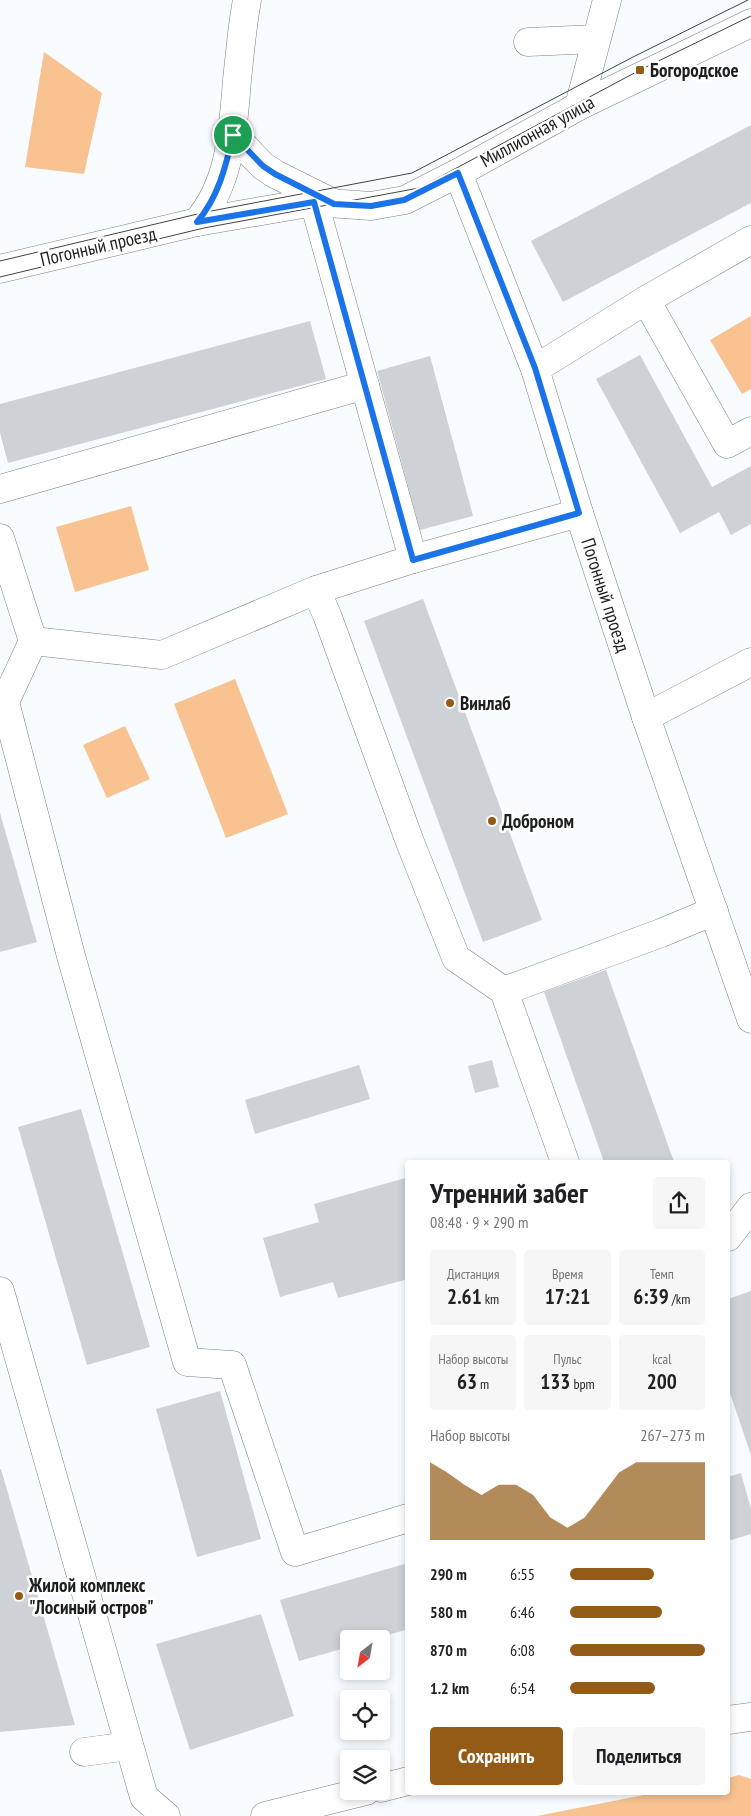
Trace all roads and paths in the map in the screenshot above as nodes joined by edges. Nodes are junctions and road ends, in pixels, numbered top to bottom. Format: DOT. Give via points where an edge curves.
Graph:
graph roads {
  1 [pos="247,0"];
  2 [pos="607,0"];
  3 [pos="751,23"];
  4 [pos="596,39"];
  5 [pos="528,42"];
  6 [pos="579,106"];
  7 [pos="233,135"];
  8 [pos="458,173"];
  9 [pos="324,203"];
  10 [pos="197,222"];
  11 [pos="751,240"];
  12 [pos="0,269"];
  13 [pos="646,300"];
  14 [pos="535,368"];
  15 [pos="364,385"];
  16 [pos="751,431"];
  17 [pos="0,489"];
  18 [pos="579,513"];
  19 [pos="0,538"];
  20 [pos="413,560"];
  21 [pos="316,590"];
  22 [pos="33,641"];
  23 [pos="751,662"];
  24 [pos="646,717"];
  25 [pos="714,911"];
  26 [pos="504,991"];
  27 [pos="751,1019"];
  28 [pos="565,1160"];
  29 [pos="751,1207"];
  30 [pos="730,1234"];
  31 [pos="0,1291"];
  32 [pos="4,1321"];
  33 [pos="405,1519"];
  34 [pos="751,1717"];
  35 [pos="730,1720"];
  36 [pos="129,1746"];
  37 [pos="84,1752"];
  38 [pos="405,1782"];
  39 [pos="390,1786"];
  40 [pos="340,1798"];
  41 [pos="166,1816"];
  42 [pos="266,1816"];
  1 -- 7 [label="street"];
  2 -- 4 [label="street"];
  3 -- 6 [label="street, Миллионная улица"];
  4 -- 5 [label="street"];
  4 -- 6 [label="street"];
  6 -- 8 [label="street, Миллионная улица"];
  7 -- 9 [label="street, Миллионная улица" via="263,166"];
  7 -- 10 [label="street" via="224,173 206,212"];
  8 -- 9 [label="street, Миллионная улица" via="404,200 371,206"];
  8 -- 14 [label="street, Погонный проезд"];
  9 -- 10 [label="street, Погонный проезд"];
  9 -- 15 [label="street"];
  10 -- 12 [label="street, Погонный проезд"];
  11 -- 13 [label="street"];
  13 -- 14 [label="street"];
  13 -- 16 [label="street" via="727,444"];
  14 -- 18 [label="street, Погонный проезд"];
  15 -- 17 [label="street"];
  15 -- 20 [label="street"];
  18 -- 20 [label="street"];
  18 -- 24 [label="street, Погонный проезд"];
  19 -- 22 [label="street"];
  20 -- 21 [label="street"];
  21 -- 22 [label="street" via="162,654"];
  21 -- 26 [label="street" via="456,958"];
  22 -- 33 [label="street" via="5,702 71,956 187,1362 232,1365 295,1552"];
  23 -- 24 [label="street"];
  24 -- 25 [label="street, Погонный проезд"];
  25 -- 26 [label="street"];
  25 -- 27 [label="street, Погонный проезд"];
  26 -- 28 [label="street"];
  29 -- 30 [label="street"];
  31 -- 32 [label="street"];
  32 -- 36 [label="street"];
  34 -- 35 [label="street"];
  36 -- 37 [label="street"];
  36 -- 41 [label="street" via="144,1797"];
  38 -- 39 [label="street"];
  40 -- 42 [label="street"];
}
